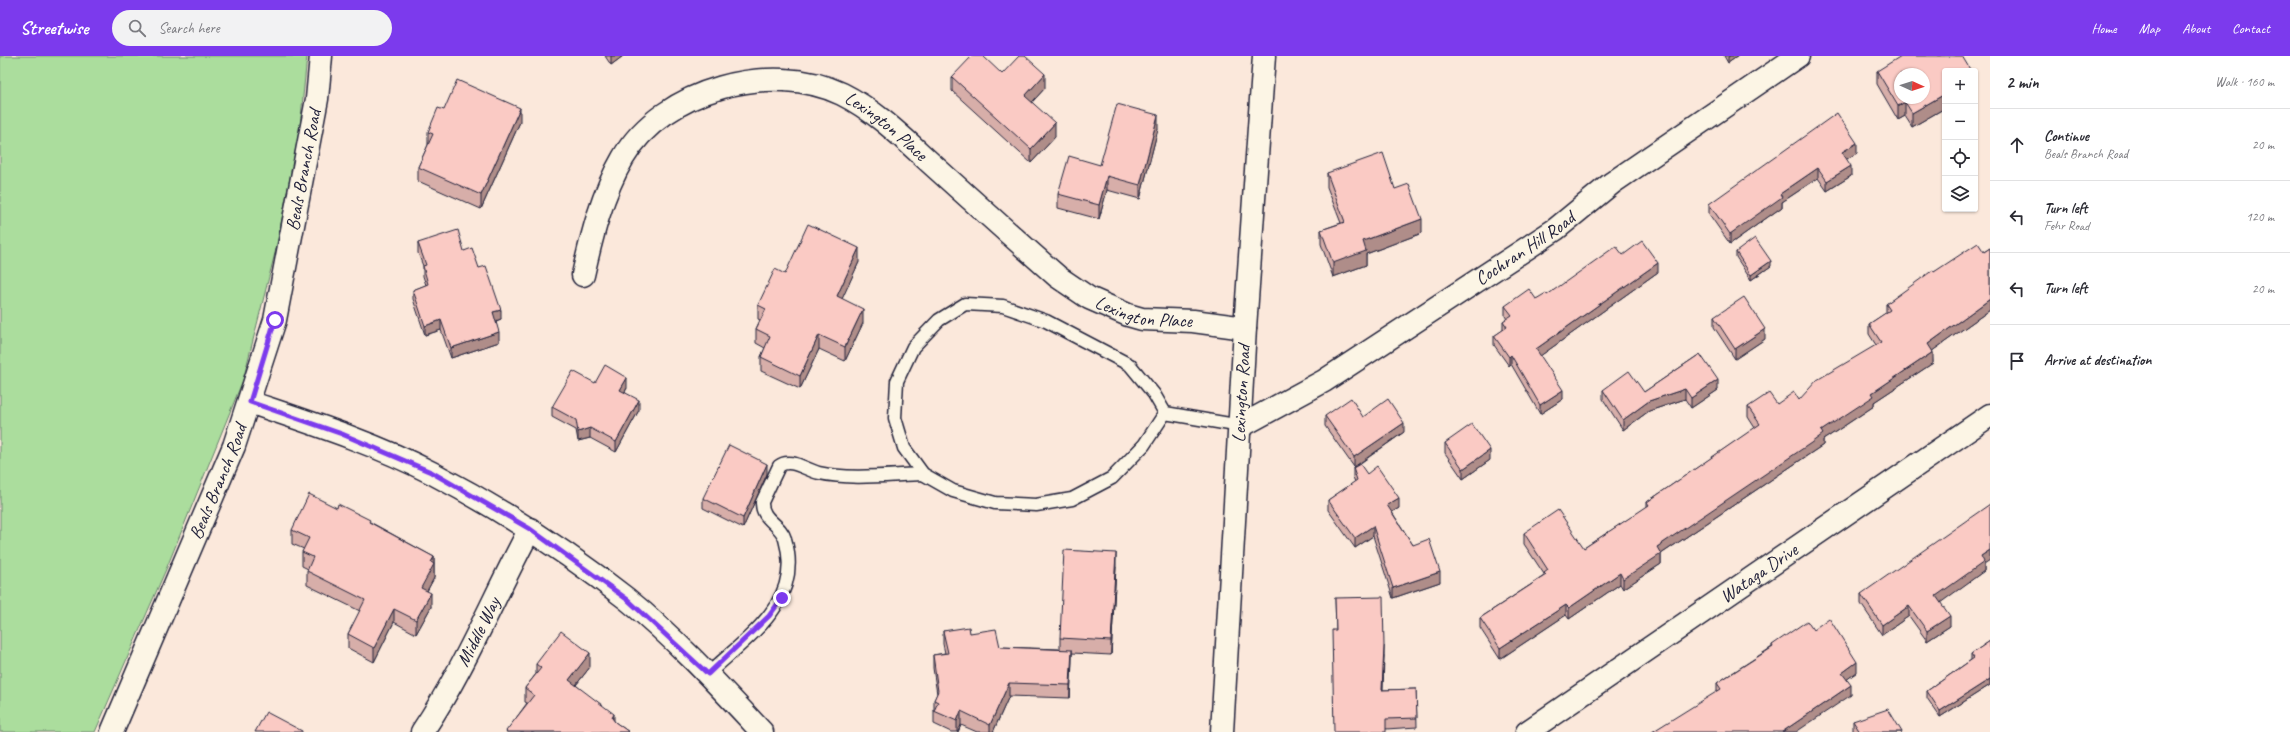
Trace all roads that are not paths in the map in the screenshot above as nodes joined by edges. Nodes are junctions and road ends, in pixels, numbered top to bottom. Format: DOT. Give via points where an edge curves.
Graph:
graph roads {
  1 [pos="321,56"];
  2 [pos="1264,56"];
  3 [pos="1798,56"];
  4 [pos="583,275"];
  5 [pos="1245,328"];
  6 [pos="250,402"];
  7 [pos="1165,413"];
  8 [pos="1990,415"];
  9 [pos="1241,426"];
  10 [pos="923,474"];
  11 [pos="530,529"];
  12 [pos="708,674"];
  13 [pos="112,732"];
  14 [pos="422,732"];
  15 [pos="762,732"];
  16 [pos="1222,732"];
  17 [pos="1527,732"];
  1 -- 6 [label="street, Beals Branch Road" via="317,99 275,320"];
  2 -- 5 [label="street, Lexington Road"];
  3 -- 9 [label="street, Cochran Hill Road" via="1612,184 1556,229 1324,381"];
  4 -- 5 [label="street, Lexington Place" via="591,239 607,191 624,156 640,137 678,105 719,88 768,79 820,86 842,94 877,115 1058,277 1089,298 1128,315 1142,318"];
  5 -- 9 [label="street, Lexington Road"];
  6 -- 11 [label="street" via="342,434 431,472"];
  6 -- 13 [label="street, Beals Branch Road" via="234,446"];
  7 -- 9 [label="lane"];
  7 -- 10 [label="lane" via="1144,444 1112,478 1072,500 1036,505 995,503 954,491"];
  7 -- 10 [label="lane" via="1154,394 1130,365 1046,321 1003,306 965,304 939,320 913,347 897,380 895,418 904,448"];
  8 -- 17 [label="street, Wataga Drive" via="1941,451"];
  9 -- 16 [label="street, Lexington Road"];
  10 -- 12 [label="lane" via="863,476 819,473 788,462 779,466 761,508 764,515 785,536 790,557 789,576 782,598 769,616"];
  11 -- 12 [label="street" via="628,600"];
  11 -- 14 [label="street, Middle Way" via="468,654"];
  12 -- 15 [label="street"];
}
